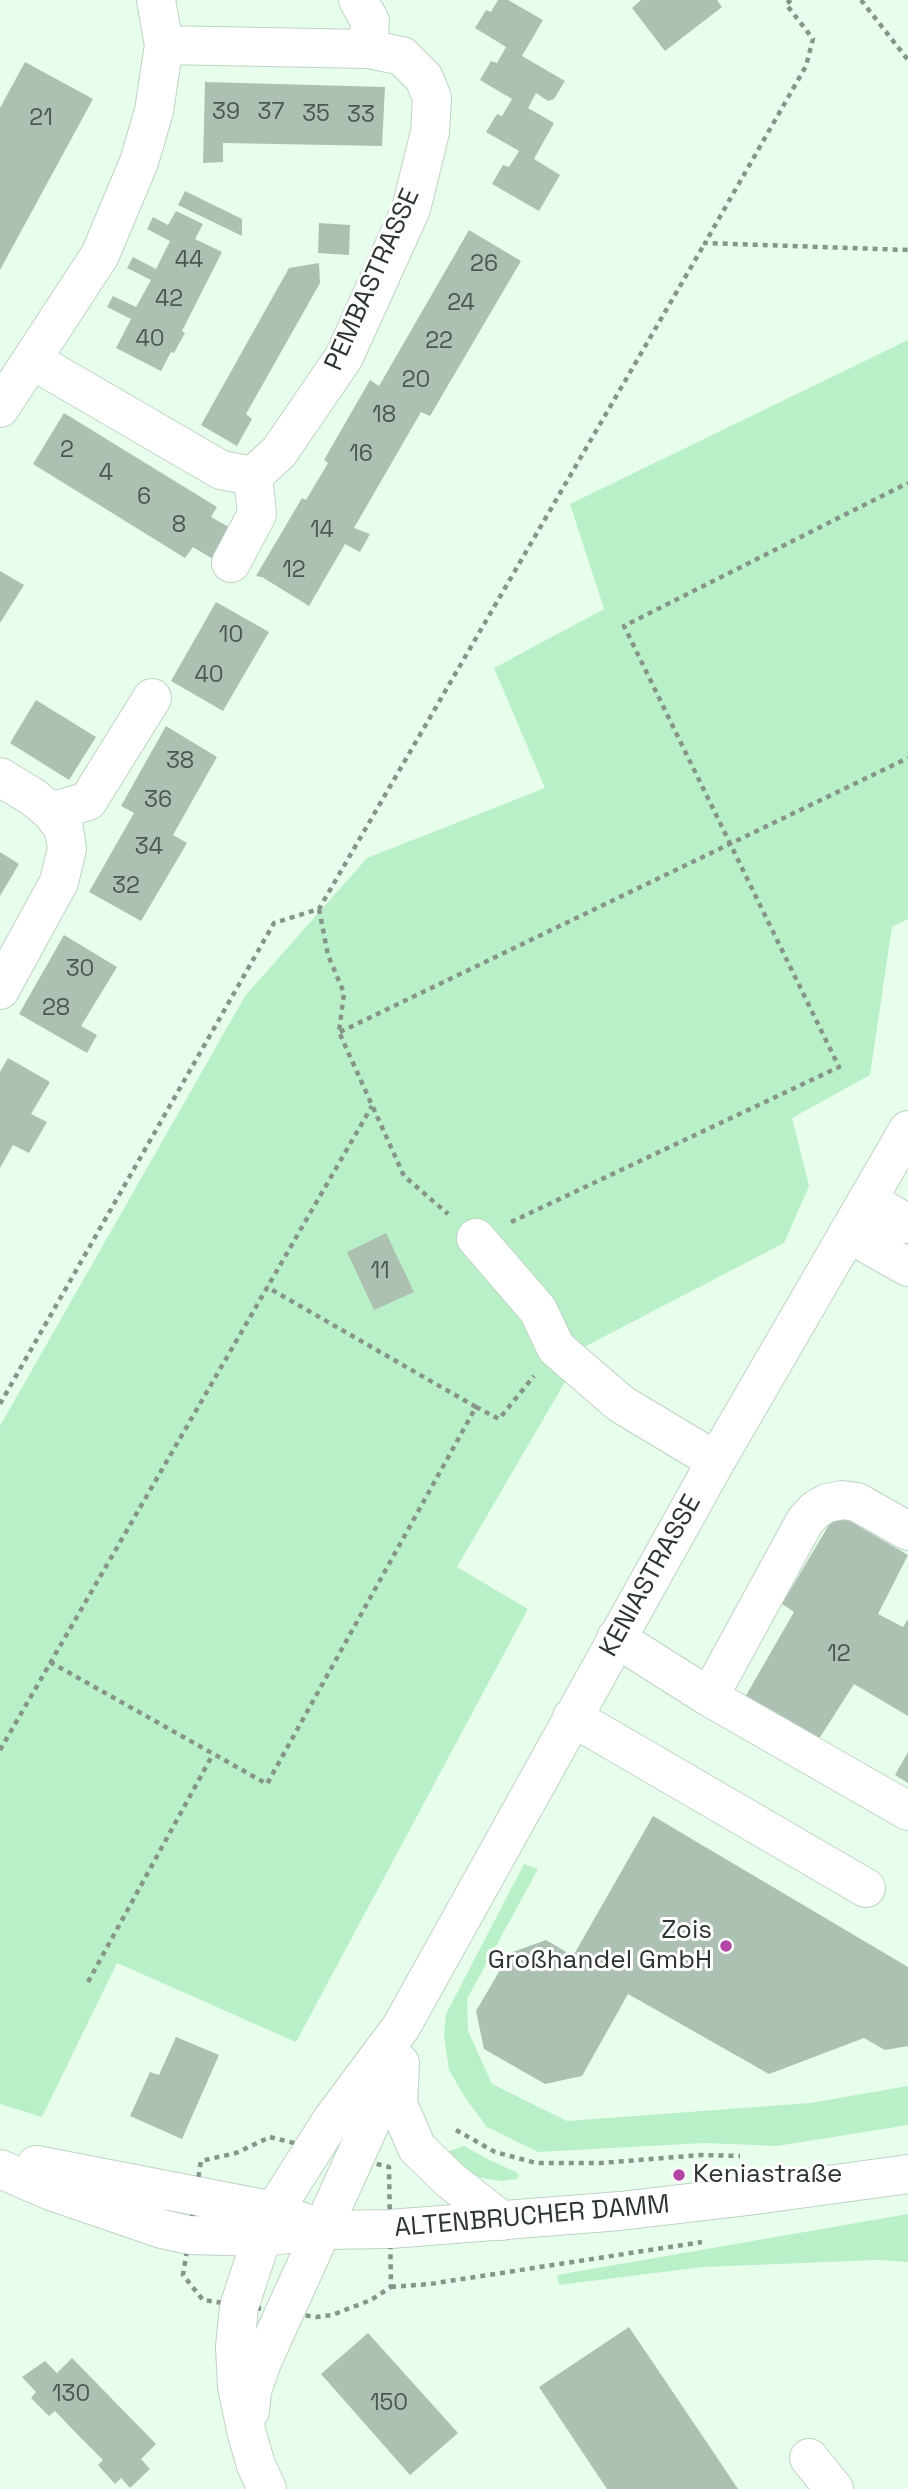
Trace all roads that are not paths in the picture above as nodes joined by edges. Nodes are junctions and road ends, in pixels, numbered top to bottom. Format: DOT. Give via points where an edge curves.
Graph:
graph roads {
  1 [pos="156,0"];
  2 [pos="358,0"];
  3 [pos="164,45"];
  4 [pos="368,49"];
  5 [pos="32,360"];
  6 [pos="0,408"];
  7 [pos="253,477"];
  8 [pos="231,562"];
  9 [pos="152,698"];
  10 [pos="0,776"];
  11 [pos="51,812"];
  12 [pos="0,990"];
  13 [pos="908,1130"];
  14 [pos="867,1200"];
  15 [pos="908,1224"];
  16 [pos="848,1233"];
  17 [pos="477,1238"];
  18 [pos="908,1267"];
  19 [pos="716,1461"];
  20 [pos="908,1531"];
  21 [pos="616,1638"];
  22 [pos="709,1697"];
  23 [pos="572,1717"];
  24 [pos="908,1811"];
  25 [pos="866,1888"];
  26 [pos="401,2027"];
  27 [pos="0,2157"];
  28 [pos="0,2169"];
  29 [pos="908,2174"];
  30 [pos="502,2221"];
  31 [pos="268,2224"];
  32 [pos="323,2230"];
  33 [pos="247,2434"];
  34 [pos="809,2458"];
  35 [pos="267,2489"];
  36 [pos="834,2489"];
  1 -- 3 [label="street"];
  2 -- 4 [label="street" via="370,21"];
  3 -- 4 [label="street, PEMBASTRASSE"];
  3 -- 5 [label="street" via="154,111 125,197 100,254"];
  4 -- 7 [label="street, PEMBASTRASSE" via="402,56 425,78 432,98 430,132 411,209 344,357 279,452"];
  5 -- 6 [label="street"];
  5 -- 7 [label="street" via="221,470"];
  7 -- 8 [label="street" via="257,514"];
  9 -- 11 [label="street" via="88,801"];
  10 -- 11 [label="street"];
  11 -- 12 [label="street" via="64,829 67,849 59,882"];
  13 -- 14 [label="street, KENIASTRASSE"];
  14 -- 15 [label="street"];
  14 -- 16 [label="street, KENIASTRASSE"];
  16 -- 18 [label="street"];
  16 -- 19 [label="street, KENIASTRASSE"];
  17 -- 19 [label="street" via="538,1310 556,1348 621,1404"];
  19 -- 21 [label="street, KENIASTRASSE"];
  20 -- 22 [label="street" via="857,1502 842,1500 815,1510"];
  21 -- 22 [label="street"];
  21 -- 23 [label="street, KENIASTRASSE"];
  22 -- 24 [label="street"];
  23 -- 25 [label="street"];
  23 -- 26 [label="street, KENIASTRASSE"];
  26 -- 30 [label="street, KENIASTRASSE" via="398,2104 417,2148"];
  26 -- 31 [label="street, KENIASTRASSE" via="331,2121"];
  26 -- 32 [label="street, KENIASTRASSE" via="371,2122"];
  27 -- 31 [label="street, ALTENBRUCHER DAMM"];
  28 -- 31 [label="street, ALTENBRUCHER DAMM" via="162,2230 189,2235"];
  29 -- 30 [label="street, ALTENBRUCHER DAMM"];
  30 -- 32 [label="street, ALTENBRUCHER DAMM"];
  31 -- 32 [label="street, ALTENBRUCHER DAMM"];
  31 -- 33 [label="street" via="239,2307 237,2387"];
  32 -- 33 [label="street" via="262,2362 252,2391"];
  33 -- 35 [label="street"];
  34 -- 36 [label="street"];
}
